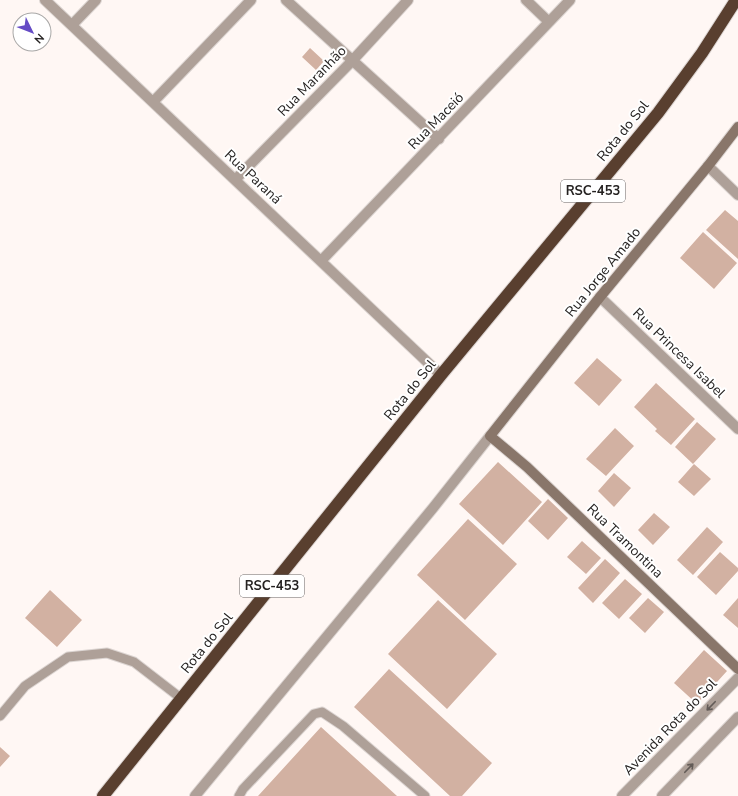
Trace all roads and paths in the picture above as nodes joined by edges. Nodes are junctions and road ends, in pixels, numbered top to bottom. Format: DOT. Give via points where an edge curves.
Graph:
graph roads {
  1 [pos="46,0"];
  2 [pos="96,0"];
  3 [pos="250,0"];
  4 [pos="286,0"];
  5 [pos="408,0"];
  6 [pos="526,0"];
  7 [pos="570,0"];
  8 [pos="736,0"];
  9 [pos="550,22"];
  10 [pos="72,25"];
  11 [pos="352,60"];
  12 [pos="153,102"];
  13 [pos="738,127"];
  14 [pos="439,139"];
  15 [pos="708,166"];
  16 [pos="235,180"];
  17 [pos="738,195"];
  18 [pos="321,261"];
  19 [pos="600,297"];
  20 [pos="441,375"];
  21 [pos="738,429"];
  22 [pos="490,436"];
  23 [pos="738,669"];
  24 [pos="738,678"];
  25 [pos="182,699"];
  26 [pos="0,716"];
  27 [pos="738,716"];
  28 [pos="103,796"];
  29 [pos="195,796"];
  30 [pos="239,796"];
  31 [pos="425,796"];
  32 [pos="622,796"];
  33 [pos="662,796"];
  1 -- 10 [label="street, Rua Paraná"];
  2 -- 10 [label="street"];
  3 -- 12 [label="street"];
  4 -- 11 [label="street"];
  5 -- 11 [label="street, Rua Maranhão"];
  6 -- 9 [label="street"];
  7 -- 9 [label="street, Rua Maceió"];
  8 -- 20 [label="highway, Rota do Sol / RSC-453" via="702,53 658,113"];
  9 -- 14 [label="street, Rua Maceió"];
  10 -- 12 [label="street, Rua Paraná"];
  11 -- 14 [label="street"];
  11 -- 16 [label="street, Rua Maranhão"];
  12 -- 16 [label="street, Rua Paraná"];
  13 -- 15 [label="street, Rua Jorge Amado"];
  14 -- 18 [label="street, Rua Maceió"];
  15 -- 17 [label="street"];
  15 -- 19 [label="street, Rua Jorge Amado"];
  16 -- 18 [label="street, Rua Paraná"];
  18 -- 20 [label="street, Rua Paraná"];
  19 -- 21 [label="street, Rua Princesa Isabel"];
  19 -- 22 [label="street, Rua Jorge Amado"];
  20 -- 25 [label="highway, Rota do Sol / RSC-453"];
  22 -- 23 [label="street, Rua Tramontina" via="527,467"];
  22 -- 29 [label="street"];
  24 -- 32 [label="street, Avenida Rota do Sol, one-way"];
  25 -- 26 [label="lane" via="134,662 107,653 68,657 26,686"];
  25 -- 28 [label="highway, Rota do Sol / RSC-453"];
  33 -- 27 [label="street, one-way"];
  30 -- 31 [label="lane" via="314,714 322,712 343,726"];
}
